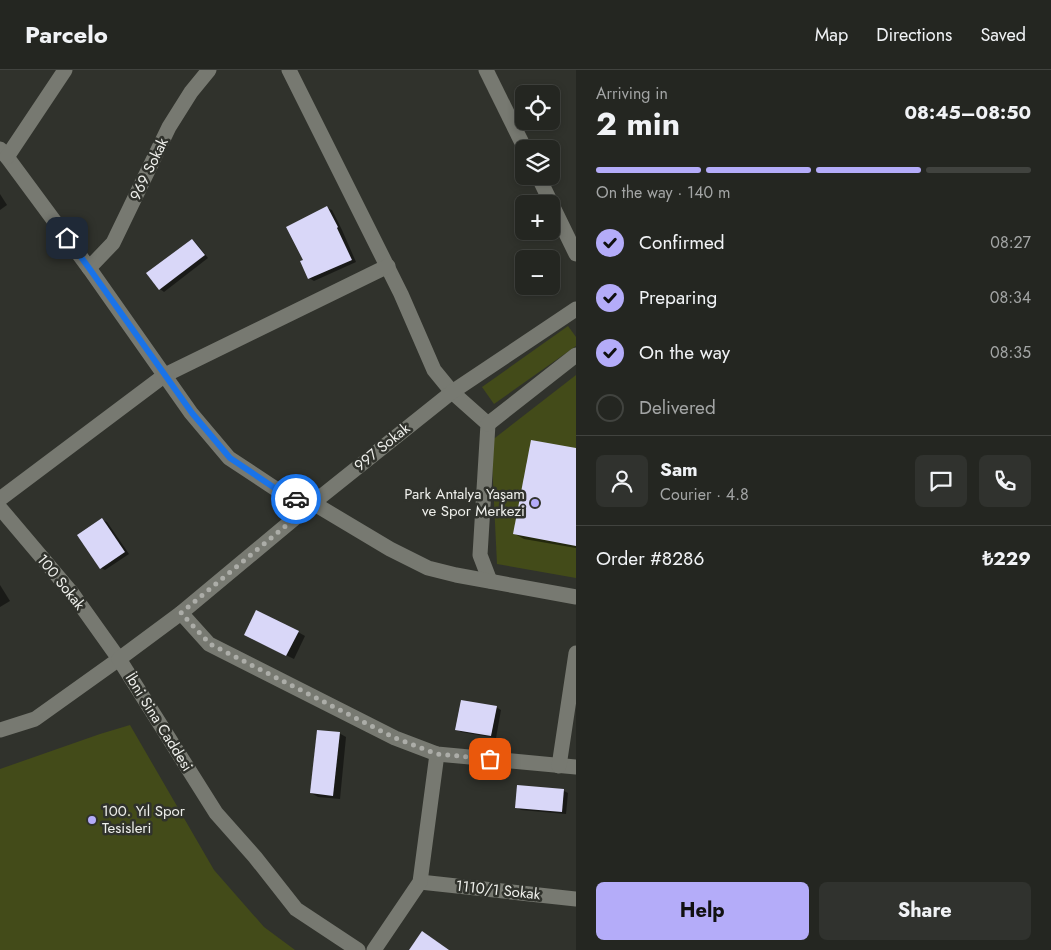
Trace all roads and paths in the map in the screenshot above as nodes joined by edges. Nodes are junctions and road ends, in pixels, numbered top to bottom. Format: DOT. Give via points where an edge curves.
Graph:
graph roads {
  1 [pos="65,70"];
  2 [pos="209,70"];
  3 [pos="289,70"];
  4 [pos="486,70"];
  5 [pos="521,140"];
  6 [pos="4,153"];
  7 [pos="542,185"];
  8 [pos="576,254"];
  9 [pos="388,266"];
  10 [pos="89,268"];
  11 [pos="576,309"];
  12 [pos="576,354"];
  13 [pos="164,375"];
  14 [pos="452,392"];
  15 [pos="488,424"];
  16 [pos="0,499"];
  17 [pos="313,503"];
  18 [pos="0,508"];
  19 [pos="490,581"];
  20 [pos="576,597"];
  21 [pos="181,613"];
  22 [pos="576,653"];
  23 [pos="119,658"];
  24 [pos="0,730"];
  25 [pos="437,754"];
  26 [pos="559,766"];
  27 [pos="576,767"];
  28 [pos="420,882"];
  29 [pos="576,898"];
  30 [pos="358,950"];
  31 [pos="374,950"];
  1 -- 6 [label="street"];
  2 -- 10 [label="street, 969 Sokak" via="169,127 113,243"];
  3 -- 9 [label="street"];
  4 -- 5 [label="street"];
  6 -- 10 [label="street"];
  7 -- 8 [label="street"];
  9 -- 13 [label="street"];
  9 -- 14 [label="street" via="434,370"];
  10 -- 13 [label="street"];
  11 -- 14 [label="street, 997 Sokak"];
  12 -- 15 [label="street"];
  13 -- 16 [label="street"];
  13 -- 17 [label="street" via="230,458 288,497"];
  14 -- 15 [label="street"];
  14 -- 17 [label="street, 997 Sokak"];
  15 -- 19 [label="street" via="480,555"];
  17 -- 19 [label="street" via="428,568"];
  17 -- 21 [label="street, İbni Sina Caddesi"];
  18 -- 23 [label="street, 100 Sokak" via="72,593"];
  19 -- 20 [label="street"];
  21 -- 23 [label="street, İbni Sina Caddesi"];
  21 -- 25 [label="street" via="210,644 395,738"];
  22 -- 26 [label="street"];
  23 -- 24 [label="street" via="35,719"];
  23 -- 30 [label="street, İbni Sina Caddesi" via="216,813 296,909"];
  25 -- 26 [label="street"];
  25 -- 28 [label="street"];
  26 -- 27 [label="street"];
  28 -- 29 [label="street, 1110/1 Sokak"];
  28 -- 31 [label="street"];
}
